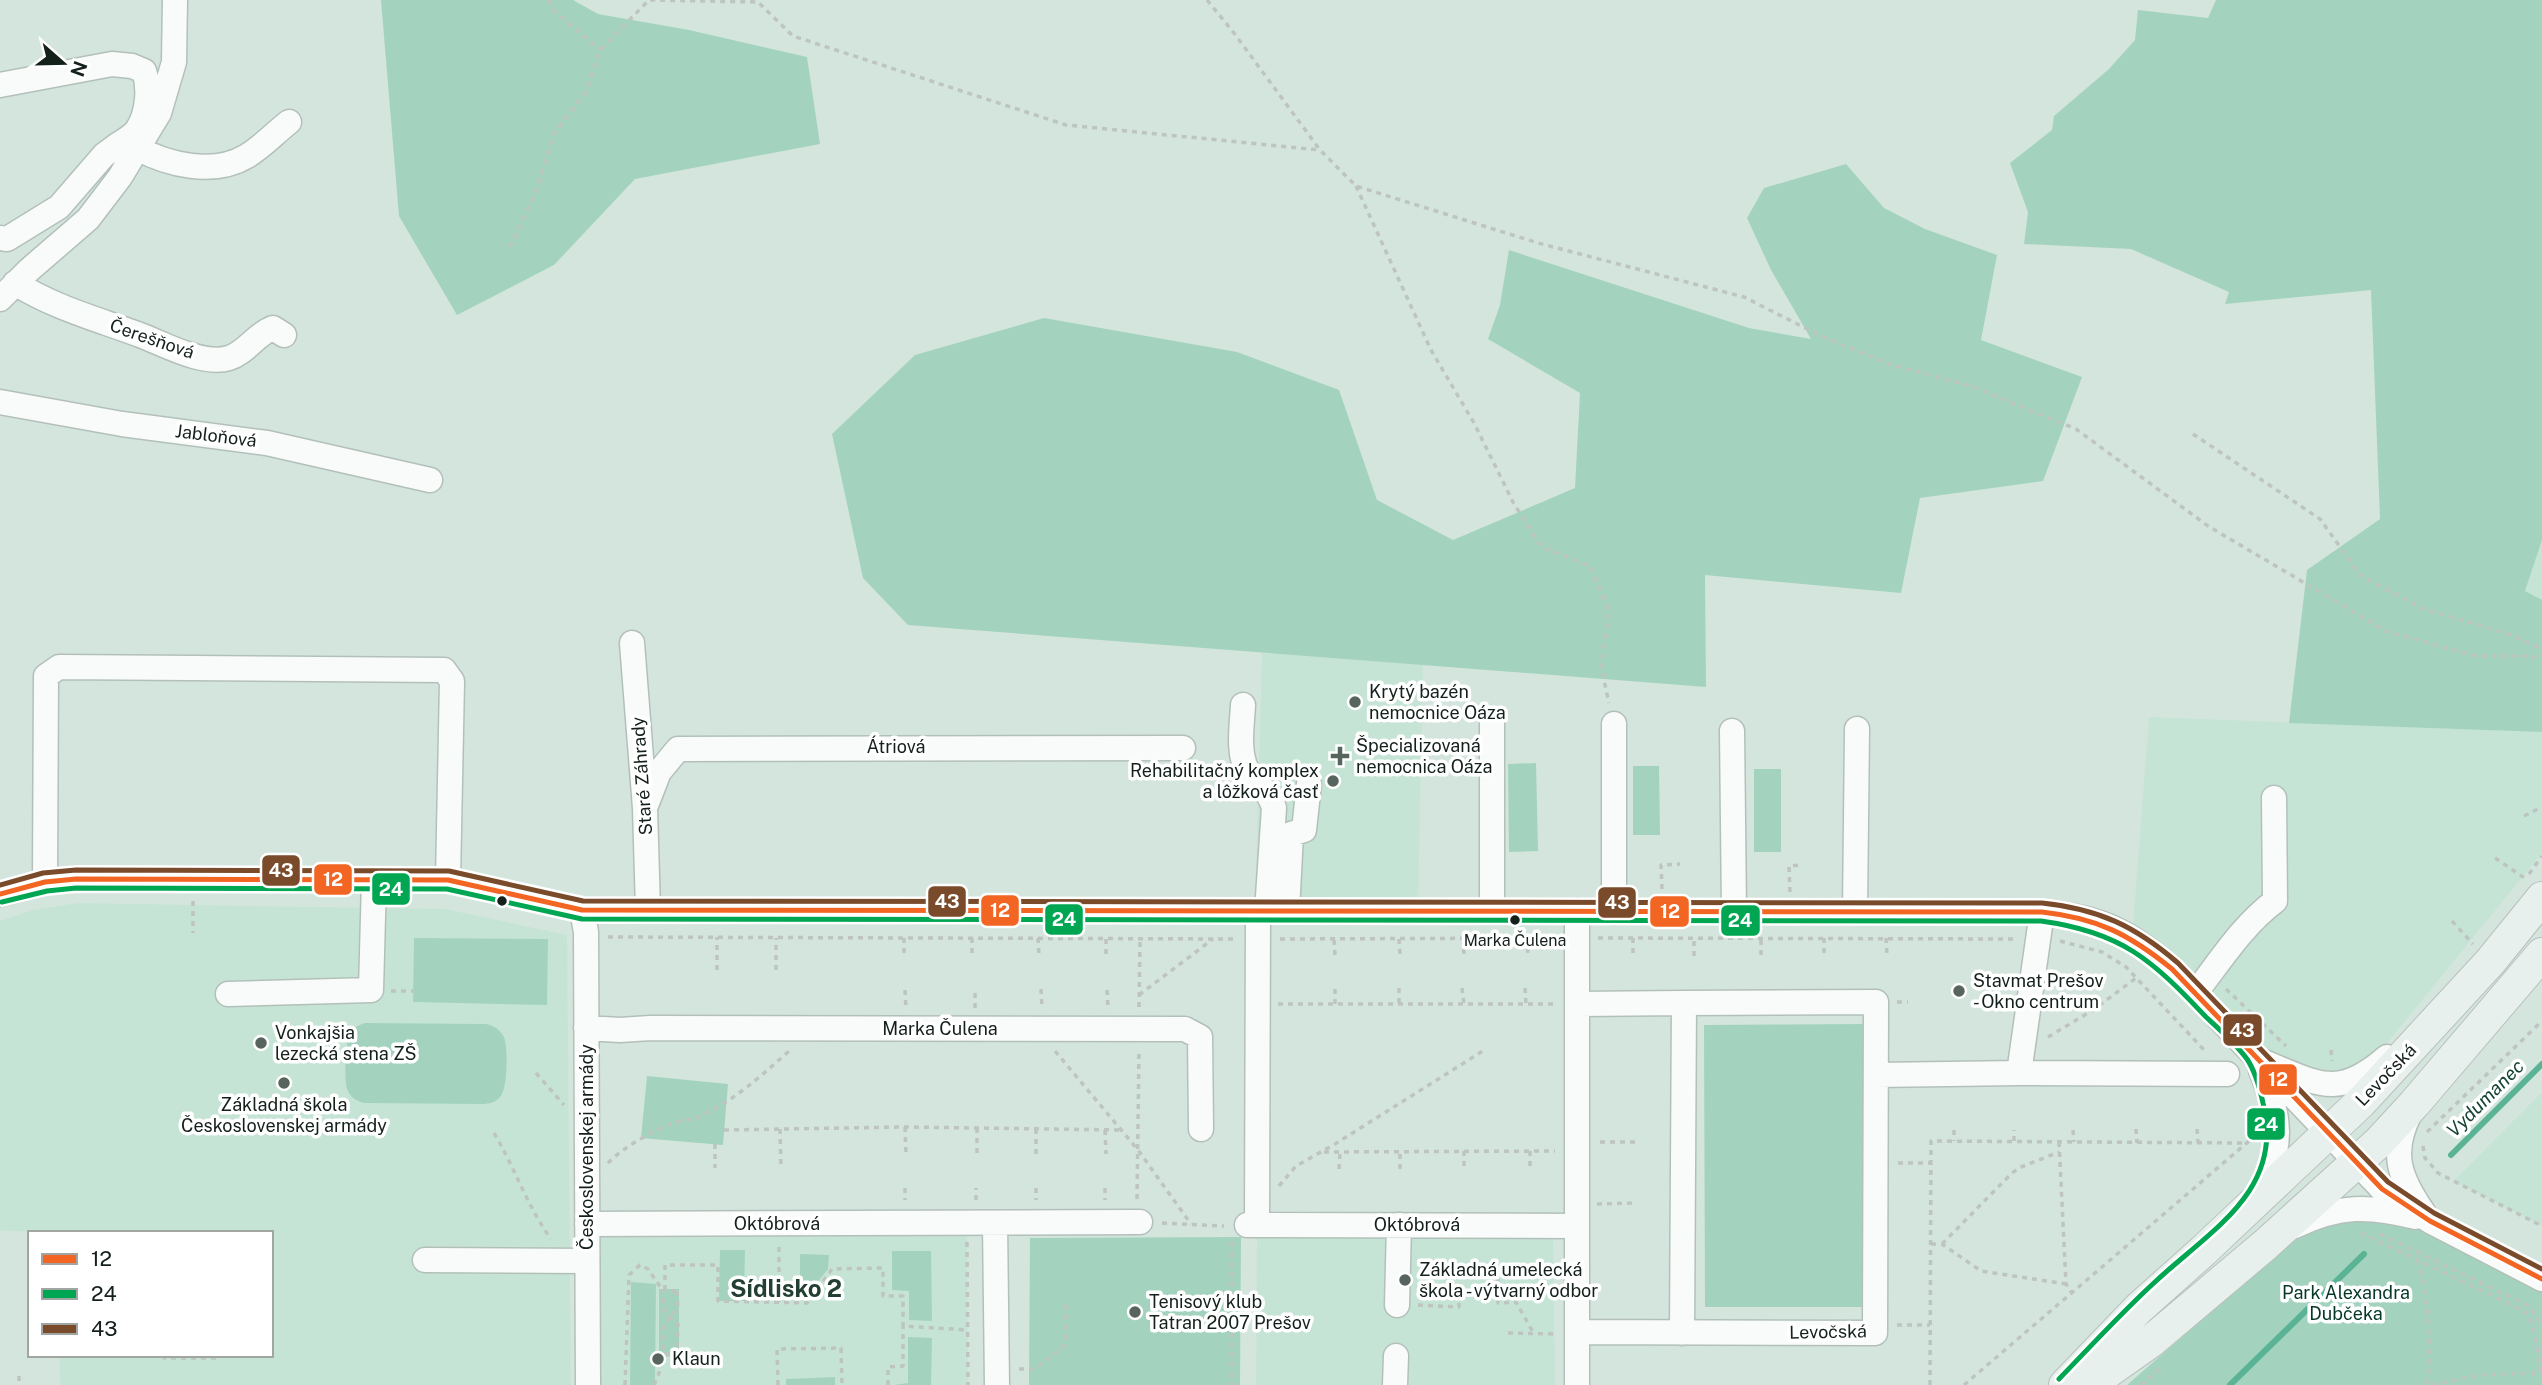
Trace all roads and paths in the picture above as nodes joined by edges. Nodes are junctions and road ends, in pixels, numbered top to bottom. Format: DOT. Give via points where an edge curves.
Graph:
graph roads {
  1 [pos="175,0"];
  2 [pos="549,0"];
  3 [pos="1207,0"];
  4 [pos="600,50"];
  5 [pos="0,85"];
  6 [pos="289,122"];
  7 [pos="134,144"];
  8 [pos="1320,149"];
  9 [pos="1356,186"];
  10 [pos="0,238"];
  11 [pos="510,247"];
  12 [pos="8,291"];
  13 [pos="285,335"];
  14 [pos="0,402"];
  15 [pos="2193,434"];
  16 [pos="430,480"];
  17 [pos="632,643"];
  18 [pos="2542,649"];
  19 [pos="2542,658"];
  20 [pos="1243,705"];
  21 [pos="1492,723"];
  22 [pos="1614,724"];
  23 [pos="1857,729"];
  24 [pos="1732,731"];
  25 [pos="1371,740"];
  26 [pos="1183,748"];
  27 [pos="1371,772"];
  28 [pos="1309,784"];
  29 [pos="2274,798"];
  30 [pos="2542,807"];
  31 [pos="645,808"];
  32 [pos="2524,816"];
  33 [pos="2542,856"];
  34 [pos="2496,858"];
  35 [pos="1680,864"];
  36 [pos="1800,865"];
  37 [pos="374,880"];
  38 [pos="448,880"];
  39 [pos="45,882"];
  40 [pos="0,894"];
  41 [pos="193,895"];
  42 [pos="1790,897"];
  43 [pos="1663,898"];
  44 [pos="2542,898"];
  45 [pos="648,910"];
  46 [pos="1271,911"];
  47 [pos="1492,911"];
  48 [pos="1577,911"];
  49 [pos="1614,912"];
  50 [pos="1734,912"];
  51 [pos="1855,912"];
  52 [pos="2042,912"];
  53 [pos="584,921"];
  54 [pos="2452,921"];
  55 [pos="193,933"];
  56 [pos="717,937"];
  57 [pos="776,938"];
  58 [pos="904,938"];
  59 [pos="972,938"];
  60 [pos="1577,938"];
  61 [pos="1633,938"];
  62 [pos="1694,938"];
  63 [pos="1761,938"];
  64 [pos="1886,938"];
  65 [pos="1038,939"];
  66 [pos="1105,939"];
  67 [pos="1140,939"];
  68 [pos="1213,939"];
  69 [pos="1258,939"];
  70 [pos="1334,939"];
  71 [pos="1399,939"];
  72 [pos="1463,939"];
  73 [pos="1527,939"];
  74 [pos="1824,939"];
  75 [pos="2038,940"];
  76 [pos="2473,944"];
  77 [pos="2542,954"];
  78 [pos="1335,955"];
  79 [pos="1464,955"];
  80 [pos="1528,955"];
  81 [pos="1761,955"];
  82 [pos="1824,955"];
  83 [pos="1886,955"];
  84 [pos="904,956"];
  85 [pos="972,956"];
  86 [pos="1039,956"];
  87 [pos="1106,956"];
  88 [pos="1400,956"];
  89 [pos="1633,956"];
  90 [pos="1694,956"];
  91 [pos="2542,965"];
  92 [pos="717,970"];
  93 [pos="776,970"];
  94 [pos="2136,978"];
  95 [pos="2203,983"];
  96 [pos="2517,984"];
  97 [pos="2470,985"];
  98 [pos="1399,988"];
  99 [pos="1462,988"];
  100 [pos="1525,988"];
  101 [pos="1335,989"];
  102 [pos="228,994"];
  103 [pos="1139,995"];
  104 [pos="1684,1003"];
  105 [pos="1258,1004"];
  106 [pos="1335,1004"];
  107 [pos="1399,1004"];
  108 [pos="1464,1004"];
  109 [pos="1526,1004"];
  110 [pos="1577,1004"];
  111 [pos="2542,1021"];
  112 [pos="586,1028"];
  113 [pos="1139,1029"];
  114 [pos="1486,1049"];
  115 [pos="1054,1050"];
  116 [pos="2330,1050"];
  117 [pos="789,1051"];
  118 [pos="2294,1052"];
  119 [pos="2257,1059"];
  120 [pos="2324,1063"];
  121 [pos="2342,1063"];
  122 [pos="2332,1064"];
  123 [pos="2020,1065"];
  124 [pos="536,1073"];
  125 [pos="1876,1074"];
  126 [pos="2227,1074"];
  127 [pos="2415,1103"];
  128 [pos="569,1114"];
  129 [pos="905,1127"];
  130 [pos="977,1128"];
  131 [pos="780,1129"];
  132 [pos="1036,1129"];
  133 [pos="1201,1129"];
  134 [pos="2136,1129"];
  135 [pos="2197,1129"];
  136 [pos="724,1130"];
  137 [pos="1105,1130"];
  138 [pos="1121,1130"];
  139 [pos="1954,1130"];
  140 [pos="2014,1130"];
  141 [pos="2073,1130"];
  142 [pos="2260,1132"];
  143 [pos="494,1133"];
  144 [pos="2328,1133"];
  145 [pos="2426,1133"];
  146 [pos="1591,1142"];
  147 [pos="1636,1142"];
  148 [pos="1954,1142"];
  149 [pos="2014,1142"];
  150 [pos="2059,1142"];
  151 [pos="2074,1142"];
  152 [pos="2137,1143"];
  153 [pos="2198,1143"];
  154 [pos="2245,1143"];
  155 [pos="715,1144"];
  156 [pos="2423,1144"];
  157 [pos="1138,1150"];
  158 [pos="1530,1151"];
  159 [pos="1564,1151"];
  160 [pos="1321,1152"];
  161 [pos="1340,1152"];
  162 [pos="1400,1152"];
  163 [pos="1464,1152"];
  164 [pos="2059,1152"];
  165 [pos="906,1154"];
  166 [pos="977,1154"];
  167 [pos="1036,1154"];
  168 [pos="1106,1154"];
  169 [pos="1875,1163"];
  170 [pos="1931,1163"];
  171 [pos="2355,1163"];
  172 [pos="605,1167"];
  173 [pos="715,1168"];
  174 [pos="780,1168"];
  175 [pos="1464,1168"];
  176 [pos="1530,1168"];
  177 [pos="1339,1169"];
  178 [pos="1400,1169"];
  179 [pos="2255,1201"];
  180 [pos="1637,1203"];
  181 [pos="1591,1205"];
  182 [pos="2356,1218"];
  183 [pos="1249,1221"];
  184 [pos="2430,1221"];
  185 [pos="1139,1222"];
  186 [pos="967,1223"];
  187 [pos="995,1223"];
  188 [pos="587,1224"];
  189 [pos="779,1224"];
  190 [pos="1191,1224"];
  191 [pos="1399,1225"];
  192 [pos="1577,1226"];
  193 [pos="2542,1226"];
  194 [pos="1931,1244"];
  195 [pos="1942,1244"];
  196 [pos="2265,1245"];
  197 [pos="425,1260"];
  198 [pos="2418,1260"];
  199 [pos="577,1261"];
  200 [pos="2542,1279"];
  201 [pos="2066,1284"];
  202 [pos="664,1291"];
  203 [pos="2071,1292"];
  204 [pos="1066,1300"];
  205 [pos="779,1302"];
  206 [pos="1397,1305"];
  207 [pos="670,1317"];
  208 [pos="1875,1325"];
  209 [pos="1930,1325"];
  210 [pos="903,1326"];
  211 [pos="2542,1326"];
  212 [pos="968,1329"];
  213 [pos="1508,1333"];
  214 [pos="1571,1333"];
  215 [pos="1682,1333"];
  216 [pos="1534,1334"];
  217 [pos="663,1354"];
  218 [pos="1396,1356"];
  219 [pos="164,1357"];
  220 [pos="192,1357"];
  221 [pos="218,1357"];
  222 [pos="2162,1367"];
  223 [pos="2541,1374"];
  224 [pos="19,1376"];
  225 [pos="996,1377"];
  226 [pos="19,1385"];
  227 [pos="588,1385"];
  228 [pos="625,1385"];
  229 [pos="654,1385"];
  230 [pos="778,1385"];
  231 [pos="842,1385"];
  232 [pos="888,1385"];
  233 [pos="968,1385"];
  234 [pos="1233,1385"];
  235 [pos="1395,1385"];
  236 [pos="1577,1385"];
  237 [pos="1930,1385"];
  238 [pos="1964,1385"];
  239 [pos="2065,1385"];
  240 [pos="2089,1385"];
  241 [pos="2141,1385"];
  242 [pos="2430,1385"];
  1 -- 7 [label="street, Čerešňová" via="174,62 159,113"];
  2 -- 4 [label="path" via="555,12"];
  3 -- 8 [label="path"];
  4 -- 8 [label="path" via="649,0 758,2 793,36 1066,125"];
  4 -- 11 [label="path" via="586,92 553,135 536,192"];
  5 -- 7 [label="street, Čerešňová" via="112,64 144,71 147,102"];
  6 -- 7 [label="street" via="246,157 229,163 172,164"];
  7 -- 10 [label="street, Čerešňová" via="104,155 59,207 6,239"];
  7 -- 12 [label="street, Čerešňová" via="120,177 88,219"];
  8 -- 9 [label="path"];
  9 -- 19 [label="path" via="1538,243 1744,298 1889,365 1971,386 2076,429 2208,526 2386,632 2475,656"];
  9 -- 22 [label="path" via="1431,350 1514,504 1542,547 1590,566 1609,611 1601,667"];
  12 -- 13 [label="street, Čerešňová" via="181,352 215,359 230,358 264,331 273,328"];
  14 -- 16 [label="street, Jabloňová" via="267,443"];
  15 -- 18 [label="path" via="2320,519 2361,576 2424,609 2509,634"];
  17 -- 31 [label="street, Staré Záhrady"];
  20 -- 46 [label="street" via="1241,747 1247,772 1270,794 1273,808"];
  21 -- 47 [label="street"];
  22 -- 49 [label="street"];
  23 -- 51 [label="street"];
  24 -- 50 [label="street"];
  25 -- 27 [label="path"];
  26 -- 31 [label="street, Átriová" via="678,749 659,772"];
  28 -- 46 [label="street" via="1304,830 1291,834"];
  29 -- 95 [label="street" via="2275,901 2232,943"];
  30 -- 32 [label="path"];
  31 -- 45 [label="street, Staré Záhrady"];
  33 -- 34 [label="path" via="2526,879"];
  35 -- 43 [label="path" via="1661,865"];
  36 -- 42 [label="path" via="1789,866"];
  37 -- 38 [label="street"];
  37 -- 39 [label="street"];
  37 -- 102 [label="street" via="371,990"];
  38 -- 39 [label="street" via="452,681 444,670 59,667 46,676"];
  38 -- 53 [label="street"];
  39 -- 40 [label="street"];
  41 -- 55 [label="path"];
  44 -- 97 [label="main road, Levočská"];
  45 -- 46 [label="street"];
  45 -- 53 [label="street"];
  46 -- 47 [label="street"];
  46 -- 69 [label="street"];
  47 -- 48 [label="street"];
  48 -- 49 [label="street"];
  48 -- 60 [label="street"];
  49 -- 50 [label="street"];
  50 -- 51 [label="street"];
  51 -- 52 [label="street"];
  52 -- 75 [label="street"];
  52 -- 95 [label="street" via="2104,923"];
  53 -- 56 [label="path" via="603,937"];
  53 -- 112 [label="street, Československej armády"];
  54 -- 76 [label="path"];
  56 -- 57 [label="path"];
  56 -- 92 [label="path"];
  57 -- 58 [label="path"];
  57 -- 93 [label="path"];
  58 -- 59 [label="path"];
  58 -- 84 [label="path"];
  59 -- 65 [label="path"];
  59 -- 85 [label="path"];
  60 -- 61 [label="path"];
  60 -- 73 [label="path"];
  60 -- 110 [label="street"];
  61 -- 62 [label="path"];
  61 -- 89 [label="path"];
  62 -- 63 [label="path"];
  62 -- 90 [label="path"];
  63 -- 74 [label="path"];
  63 -- 81 [label="path"];
  64 -- 74 [label="path"];
  64 -- 75 [label="path"];
  64 -- 83 [label="path"];
  65 -- 66 [label="path"];
  65 -- 86 [label="path"];
  66 -- 67 [label="path"];
  66 -- 87 [label="path"];
  67 -- 68 [label="path"];
  67 -- 103 [label="path"];
  68 -- 69 [label="path"];
  68 -- 103 [label="path"];
  69 -- 70 [label="path"];
  69 -- 105 [label="street"];
  70 -- 71 [label="path"];
  70 -- 78 [label="path"];
  71 -- 72 [label="path"];
  71 -- 88 [label="path"];
  72 -- 73 [label="path"];
  72 -- 79 [label="path"];
  73 -- 80 [label="path"];
  74 -- 82 [label="path"];
  75 -- 94 [label="path" via="2068,942 2102,952"];
  75 -- 123 [label="street"];
  77 -- 96 [label="main road"];
  91 -- 96 [label="street"];
  94 -- 123 [label="path"];
  94 -- 126 [label="path"];
  95 -- 118 [label="path"];
  95 -- 119 [label="street"];
  96 -- 127 [label="main road"];
  97 -- 119 [label="street" via="2358,1079 2318,1083"];
  97 -- 144 [label="main road, Levočská"];
  98 -- 107 [label="path"];
  99 -- 108 [label="path"];
  100 -- 109 [label="path"];
  101 -- 106 [label="path"];
  103 -- 113 [label="path"];
  104 -- 110 [label="street"];
  104 -- 125 [label="street, Levočská" via="1876,1002"];
  104 -- 215 [label="street"];
  105 -- 106 [label="path"];
  105 -- 183 [label="street"];
  106 -- 107 [label="path"];
  107 -- 108 [label="path"];
  108 -- 109 [label="path"];
  109 -- 110 [label="path"];
  110 -- 192 [label="street"];
  111 -- 145 [label="path"];
  112 -- 113 [label="street, Marka Čulena"];
  112 -- 188 [label="street, Československej armády"];
  113 -- 133 [label="street, Marka Čulena" via="1185,1029 1200,1037"];
  113 -- 157 [label="path"];
  114 -- 160 [label="path"];
  115 -- 138 [label="path"];
  116 -- 122 [label="path"];
  117 -- 172 [label="path" via="753,1084 720,1105 698,1117 672,1123 621,1152"];
  119 -- 144 [label="street"];
  119 -- 179 [label="street" via="2272,1097 2278,1130 2271,1168"];
  120 -- 122 [label="path"];
  121 -- 122 [label="path"];
  123 -- 125 [label="street"];
  123 -- 126 [label="street"];
  124 -- 128 [label="path"];
  125 -- 169 [label="street, Levočská"];
  127 -- 171 [label="main road"];
  127 -- 184 [label="street" via="2400,1139 2399,1164 2408,1190"];
  129 -- 130 [label="path"];
  129 -- 131 [label="path"];
  129 -- 165 [label="path"];
  130 -- 132 [label="path"];
  130 -- 166 [label="path"];
  131 -- 136 [label="path"];
  131 -- 174 [label="path"];
  132 -- 137 [label="path"];
  132 -- 167 [label="path"];
  134 -- 152 [label="path"];
  135 -- 153 [label="path"];
  137 -- 138 [label="path"];
  137 -- 168 [label="path"];
  138 -- 157 [label="path"];
  139 -- 148 [label="path"];
  140 -- 149 [label="path"];
  141 -- 151 [label="path"];
  142 -- 154 [label="path"];
  143 -- 199 [label="path" via="536,1217"];
  144 -- 171 [label="street"];
  144 -- 179 [label="main road, Levočská"];
  146 -- 147 [label="path"];
  148 -- 149 [label="path"];
  148 -- 170 [label="path" via="1931,1141"];
  149 -- 150 [label="path"];
  150 -- 151 [label="path"];
  150 -- 164 [label="path"];
  151 -- 152 [label="path"];
  152 -- 153 [label="path"];
  153 -- 154 [label="path"];
  154 -- 203 [label="path"];
  155 -- 173 [label="path"];
  156 -- 193 [label="path" via="2425,1158 2438,1173"];
  157 -- 185 [label="path"];
  157 -- 190 [label="path"];
  158 -- 159 [label="path"];
  158 -- 163 [label="path"];
  158 -- 176 [label="path"];
  160 -- 161 [label="path"];
  160 -- 183 [label="path" via="1296,1166"];
  161 -- 162 [label="path"];
  161 -- 177 [label="path"];
  162 -- 163 [label="path"];
  162 -- 178 [label="path"];
  163 -- 175 [label="path"];
  164 -- 195 [label="path" via="2012,1173"];
  164 -- 201 [label="path"];
  169 -- 170 [label="path"];
  169 -- 208 [label="street, Levočská"];
  170 -- 194 [label="path"];
  171 -- 184 [label="street" via="2382,1189"];
  171 -- 196 [label="main road"];
  179 -- 239 [label="main road, Levočská" via="2139,1308"];
  180 -- 181 [label="path"];
  182 -- 184 [label="street" via="2391,1211"];
  182 -- 196 [label="street" via="2319,1214"];
  182 -- 198 [label="path"];
  182 -- 211 [label="path" via="2360,1225 2529,1306"];
  183 -- 190 [label="path"];
  183 -- 191 [label="street, Októbrová"];
  183 -- 234 [label="path"];
  184 -- 200 [label="street"];
  185 -- 187 [label="street, Októbrová"];
  185 -- 190 [label="path"];
  186 -- 187 [label="street, Októbrová"];
  186 -- 189 [label="street, Októbrová"];
  186 -- 212 [label="path"];
  187 -- 225 [label="street"];
  188 -- 189 [label="street, Októbrová"];
  188 -- 199 [label="street, Československej armády"];
  189 -- 205 [label="path"];
  191 -- 192 [label="street, Októbrová"];
  191 -- 206 [label="street"];
  192 -- 214 [label="street"];
  194 -- 195 [label="path"];
  194 -- 209 [label="path"];
  195 -- 201 [label="path" via="1981,1271"];
  196 -- 240 [label="main road" via="2150,1342"];
  197 -- 199 [label="street"];
  198 -- 223 [label="path" via="2524,1311 2539,1336"];
  198 -- 242 [label="path" via="2431,1342"];
  199 -- 227 [label="street, Československej armády"];
  201 -- 203 [label="path"];
  202 -- 205 [label="path" via="665,1265 718,1265 718,1301"];
  202 -- 207 [label="path" via="664,1311"];
  202 -- 207 [label="path" via="677,1291 678,1309"];
  202 -- 228 [label="path" via="640,1265 629,1275"];
  203 -- 238 [label="path"];
  204 -- 225 [label="path" via="1065,1346 1035,1369"];
  205 -- 210 [label="path" via="807,1303 832,1269 883,1268 883,1296 903,1296"];
  206 -- 216 [label="path" via="1459,1307 1459,1273 1498,1273 1499,1303 1516,1302"];
  207 -- 217 [label="path" via="663,1325"];
  207 -- 217 [label="path" via="678,1324 677,1354"];
  208 -- 209 [label="path"];
  208 -- 215 [label="street, Levočská" via="1875,1333"];
  209 -- 237 [label="path"];
  210 -- 212 [label="path"];
  210 -- 232 [label="path" via="903,1366 888,1367"];
  212 -- 233 [label="path"];
  213 -- 216 [label="path"];
  214 -- 215 [label="street, Levočská"];
  214 -- 216 [label="path"];
  214 -- 236 [label="street"];
  217 -- 229 [label="path"];
  218 -- 235 [label="street"];
  219 -- 220 [label="path"];
  220 -- 221 [label="path"];
  222 -- 241 [label="path"];
  223 -- 242 [label="path" via="2478,1375"];
  224 -- 226 [label="path"];
  230 -- 231 [label="path" via="777,1349 841,1348"];
}
